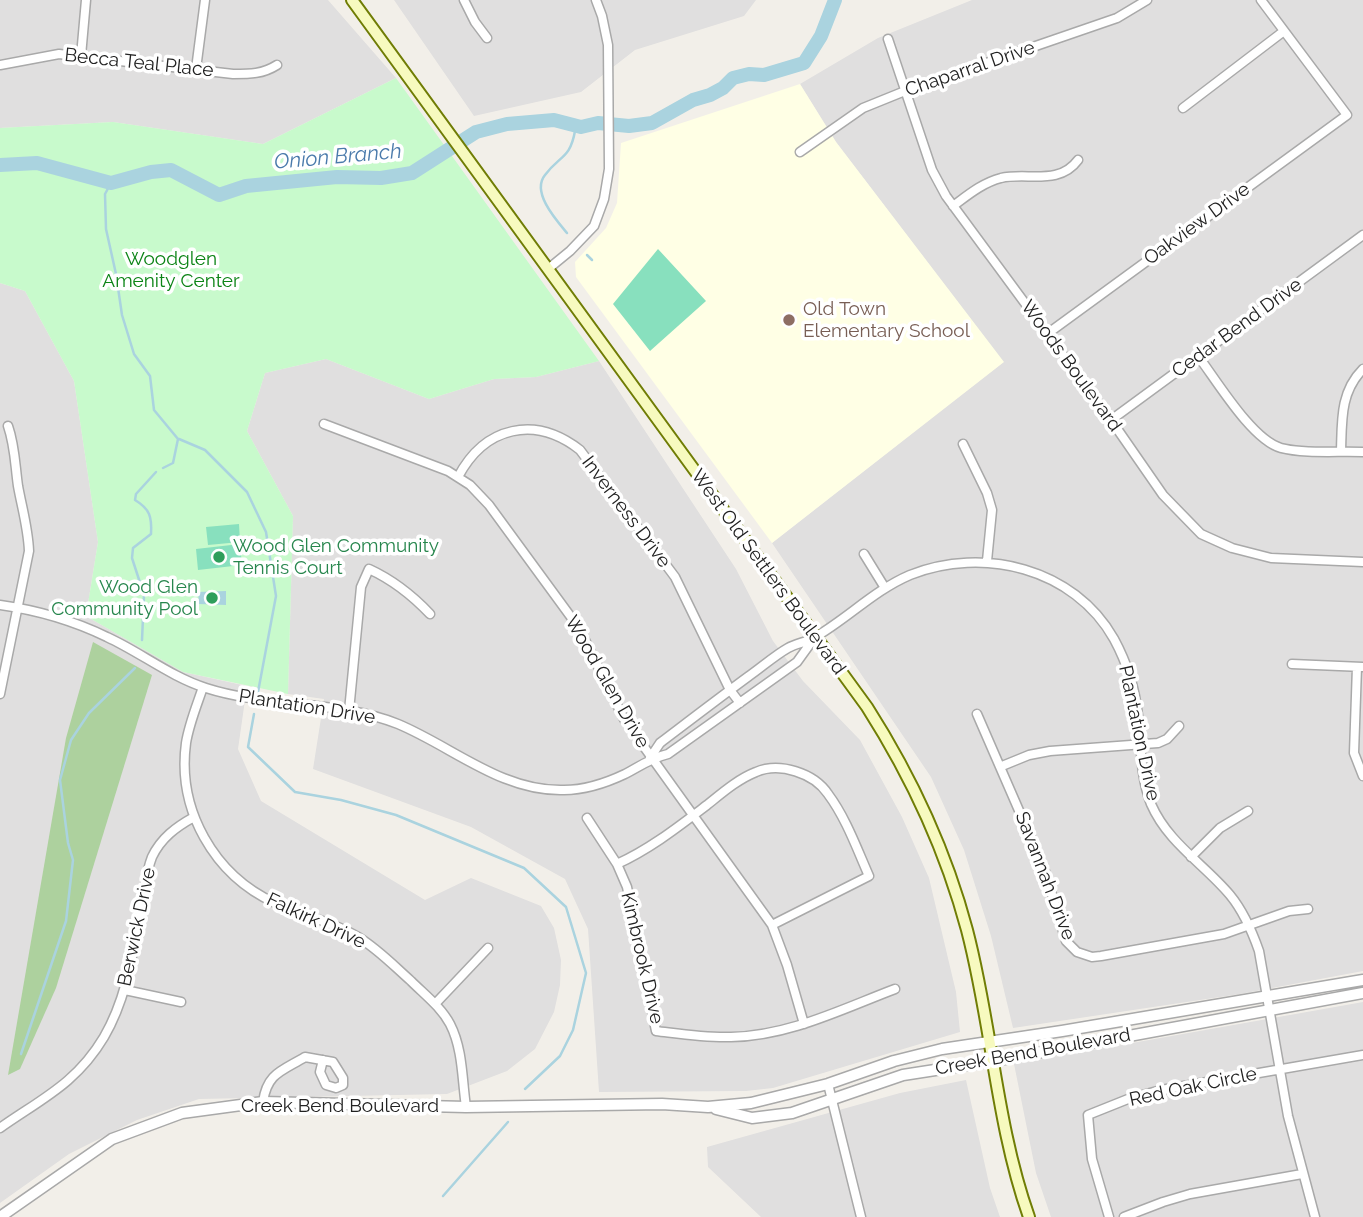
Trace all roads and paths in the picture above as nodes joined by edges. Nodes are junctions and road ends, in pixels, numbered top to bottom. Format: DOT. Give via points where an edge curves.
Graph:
graph roads {
  1 [pos="86,0"];
  2 [pos="205,0"];
  3 [pos="352,0"];
  4 [pos="464,0"];
  5 [pos="1147,0"];
  6 [pos="1261,0"];
  7 [pos="598,1"];
  8 [pos="1284,31"];
  9 [pos="487,38"];
  10 [pos="888,39"];
  11 [pos="81,56"];
  12 [pos="0,65"];
  13 [pos="277,65"];
  14 [pos="196,69"];
  15 [pos="905,91"];
  16 [pos="1183,108"];
  17 [pos="800,152"];
  18 [pos="1078,160"];
  19 [pos="953,206"];
  20 [pos="1363,235"];
  21 [pos="548,269"];
  22 [pos="1047,334"];
  23 [pos="1198,356"];
  24 [pos="1363,369"];
  25 [pos="1111,420"];
  26 [pos="324,424"];
  27 [pos="8,426"];
  28 [pos="963,444"];
  29 [pos="1341,451"];
  30 [pos="1363,452"];
  31 [pos="458,477"];
  32 [pos="864,555"];
  33 [pos="987,561"];
  34 [pos="1363,562"];
  35 [pos="885,588"];
  36 [pos="0,605"];
  37 [pos="18,608"];
  38 [pos="430,614"];
  39 [pos="816,637"];
  40 [pos="1293,664"];
  41 [pos="1360,667"];
  42 [pos="203,687"];
  43 [pos="730,690"];
  44 [pos="0,694"];
  45 [pos="740,703"];
  46 [pos="349,711"];
  47 [pos="977,714"];
  48 [pos="1180,726"];
  49 [pos="1140,745"];
  50 [pos="650,758"];
  51 [pos="1002,766"];
  52 [pos="1363,776"];
  53 [pos="1248,811"];
  54 [pos="693,816"];
  55 [pos="194,817"];
  56 [pos="587,818"];
  57 [pos="1191,858"];
  58 [pos="617,864"];
  59 [pos="1308,909"];
  60 [pos="772,925"];
  61 [pos="1250,926"];
  62 [pos="488,948"];
  63 [pos="1363,979"];
  64 [pos="895,989"];
  65 [pos="125,990"];
  66 [pos="1363,993"];
  67 [pos="1266,997"];
  68 [pos="181,1002"];
  69 [pos="435,1004"];
  70 [pos="1268,1009"];
  71 [pos="804,1024"];
  72 [pos="990,1042"];
  73 [pos="1363,1055"];
  74 [pos="323,1060"];
  75 [pos="993,1061"];
  76 [pos="1279,1070"];
  77 [pos="828,1084"];
  78 [pos="832,1101"];
  79 [pos="263,1102"];
  80 [pos="466,1107"];
  81 [pos="708,1107"];
  82 [pos="0,1128"];
  83 [pos="1302,1174"];
  84 [pos="0,1217"];
  85 [pos="862,1217"];
  86 [pos="1029,1217"];
  87 [pos="1109,1217"];
  88 [pos="1124,1217"];
  89 [pos="1315,1217"];
  1 -- 11 [label="street"];
  2 -- 14 [label="street"];
  3 -- 21 [label="main road, West Old Settlers Boulevard"];
  4 -- 9 [label="street"];
  5 -- 15 [label="street, Chaparral Drive" via="1103,24"];
  6 -- 8 [label="street"];
  7 -- 21 [label="street" via="608,45 609,169 604,199 594,226"];
  8 -- 16 [label="street"];
  8 -- 22 [label="street, Oakview Drive" via="1347,115"];
  10 -- 15 [label="street, Woods Boulevard"];
  11 -- 12 [label="street, Becca Teal Place" via="59,54"];
  11 -- 14 [label="street, Becca Teal Place"];
  13 -- 14 [label="street, Becca Teal Place" via="257,74"];
  15 -- 17 [label="street, Chaparral Drive" via="863,108"];
  15 -- 19 [label="street, Woods Boulevard" via="932,170"];
  18 -- 19 [label="street" via="1057,176 992,181"];
  19 -- 22 [label="street, Woods Boulevard"];
  20 -- 23 [label="street, Cedar Bend Drive"];
  21 -- 39 [label="main road, West Old Settlers Boulevard"];
  22 -- 25 [label="street, Woods Boulevard"];
  23 -- 25 [label="street, Cedar Bend Drive"];
  23 -- 29 [label="street" via="1268,443 1289,449"];
  24 -- 29 [label="street" via="1344,401"];
  25 -- 34 [label="street, Woods Boulevard" via="1163,495 1201,534 1271,558"];
  26 -- 31 [label="street, Wood Glen Drive"];
  27 -- 37 [label="street" via="28,530"];
  28 -- 33 [label="street" via="992,510"];
  29 -- 30 [label="street"];
  31 -- 43 [label="street, Inverness Drive" via="485,443 513,431 549,432 575,446 675,577"];
  31 -- 50 [label="street, Wood Glen Drive" via="489,505 579,628 624,719"];
  32 -- 35 [label="street"];
  33 -- 35 [label="street, Plantation Drive" via="939,566"];
  33 -- 49 [label="street, Plantation Drive" via="1041,575 1096,614 1129,672"];
  35 -- 39 [label="street, Plantation Drive"];
  36 -- 37 [label="street, Plantation Drive"];
  37 -- 42 [label="street, Plantation Drive" via="105,636"];
  37 -- 44 [label="street"];
  38 -- 46 [label="street" via="412,595 369,569 360,587"];
  39 -- 43 [label="street, Plantation Drive" via="788,648"];
  39 -- 45 [label="street, Plantation Drive" via="797,662"];
  39 -- 72 [label="main road, West Old Settlers Boulevard" via="867,707 920,801 961,909"];
  40 -- 41 [label="street"];
  41 -- 52 [label="street" via="1354,747"];
  42 -- 46 [label="street, Plantation Drive" via="276,703"];
  42 -- 55 [label="street, Falkirk Drive" via="185,754"];
  43 -- 45 [label="street, Inverness Drive"];
  43 -- 50 [label="street, Plantation Drive" via="660,743"];
  45 -- 50 [label="street, Plantation Drive" via="668,754"];
  46 -- 50 [label="street, Plantation Drive" via="397,724 497,775 537,789 600,784"];
  47 -- 51 [label="street, Savannah Drive"];
  48 -- 49 [label="street" via="1162,742"];
  49 -- 51 [label="street" via="1050,751"];
  49 -- 57 [label="street, Plantation Drive" via="1151,804"];
  50 -- 54 [label="street, Wood Glen Drive"];
  51 -- 61 [label="street, Savannah Drive" via="1044,868 1066,941 1077,952 1101,956"];
  53 -- 57 [label="street" via="1220,828"];
  54 -- 58 [label="street"];
  54 -- 60 [label="street, Wood Glen Drive"];
  54 -- 60 [label="street" via="738,781 763,769 787,769 813,778 827,792 869,876"];
  55 -- 65 [label="street, Berwick Drive" via="174,829 153,856"];
  55 -- 69 [label="street, Falkirk Drive" via="210,847 244,884 274,902 363,940"];
  56 -- 58 [label="street, Kimbrook Drive"];
  57 -- 61 [label="street, Plantation Drive" via="1232,897"];
  58 -- 71 [label="street, Kimbrook Drive" via="633,907 656,1031 732,1038"];
  59 -- 61 [label="street, Savannah Drive"];
  60 -- 71 [label="street, Wood Glen Drive"];
  61 -- 67 [label="street, Plantation Drive"];
  62 -- 69 [label="street"];
  63 -- 67 [label="street, Creek Bend Boulevard"];
  64 -- 71 [label="street, Kimbrook Drive"];
  65 -- 68 [label="street"];
  65 -- 82 [label="street, Berwick Drive" via="104,1037 78,1071"];
  66 -- 70 [label="street, Creek Bend Boulevard"];
  67 -- 70 [label="street, Plantation Drive"];
  67 -- 72 [label="street, Creek Bend Boulevard"];
  69 -- 80 [label="street, Falkirk Drive" via="455,1034"];
  70 -- 75 [label="street, Creek Bend Boulevard"];
  70 -- 76 [label="street, Plantation Drive"];
  72 -- 75 [label="main road, West Old Settlers Boulevard"];
  72 -- 77 [label="street, Creek Bend Boulevard" via="942,1049"];
  73 -- 76 [label="street"];
  74 -- 79 [label="street" via="305,1057 271,1077"];
  75 -- 78 [label="street, Creek Bend Boulevard" via="903,1075"];
  75 -- 86 [label="main road, West Old Settlers Boulevard" via="1009,1148"];
  76 -- 83 [label="street, Plantation Drive"];
  76 -- 87 [label="street, Red Oak Circle" via="1148,1093 1088,1115 1097,1180"];
  77 -- 78 [label="street"];
  77 -- 81 [label="street, Creek Bend Boulevard" via="751,1103"];
  78 -- 81 [label="street, Creek Bend Boulevard" via="752,1118"];
  78 -- 85 [label="street"];
  79 -- 80 [label="street, Creek Bend Boulevard"];
  79 -- 84 [label="street, Creek Bend Boulevard" via="182,1113 112,1139"];
  80 -- 81 [label="street, Creek Bend Boulevard"];
  83 -- 88 [label="street" via="1190,1194"];
  83 -- 89 [label="street, Plantation Drive"];
}
